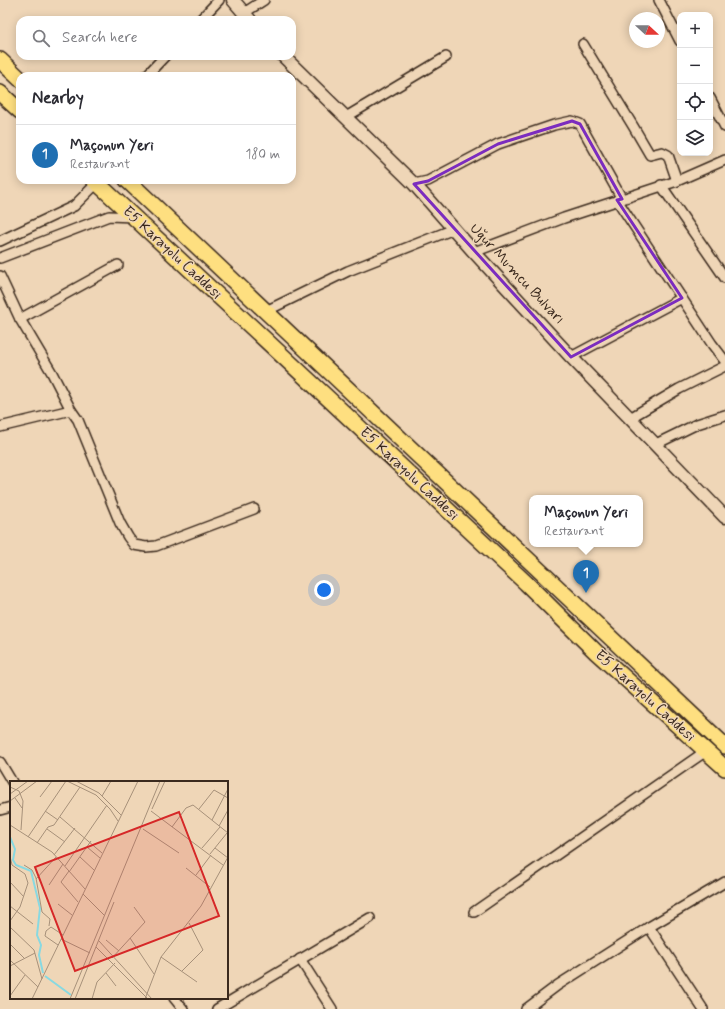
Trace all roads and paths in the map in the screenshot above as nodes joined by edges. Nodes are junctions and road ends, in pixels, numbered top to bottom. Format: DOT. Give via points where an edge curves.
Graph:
graph roads {
  1 [pos="219,0"];
  2 [pos="233,0"];
  3 [pos="264,0"];
  4 [pos="659,0"];
  5 [pos="204,16"];
  6 [pos="247,16"];
  7 [pos="677,35"];
  8 [pos="583,44"];
  9 [pos="446,57"];
  10 [pos="0,60"];
  11 [pos="161,60"];
  12 [pos="287,60"];
  13 [pos="150,72"];
  14 [pos="16,75"];
  15 [pos="0,93"];
  16 [pos="713,104"];
  17 [pos="16,107"];
  18 [pos="346,117"];
  19 [pos="725,127"];
  20 [pos="725,160"];
  21 [pos="677,181"];
  22 [pos="92,184"];
  23 [pos="98,184"];
  24 [pos="131,184"];
  25 [pos="414,184"];
  26 [pos="661,185"];
  27 [pos="620,200"];
  28 [pos="133,217"];
  29 [pos="454,229"];
  30 [pos="0,241"];
  31 [pos="474,252"];
  32 [pos="0,258"];
  33 [pos="118,265"];
  34 [pos="0,276"];
  35 [pos="725,278"];
  36 [pos="682,298"];
  37 [pos="266,311"];
  38 [pos="20,319"];
  39 [pos="572,357"];
  40 [pos="725,361"];
  41 [pos="725,366"];
  42 [pos="71,410"];
  43 [pos="725,415"];
  44 [pos="630,418"];
  45 [pos="0,427"];
  46 [pos="656,444"];
  47 [pos="254,509"];
  48 [pos="725,517"];
  49 [pos="725,746"];
  50 [pos="706,751"];
  51 [pos="0,762"];
  52 [pos="725,768"];
  53 [pos="11,781"];
  54 [pos="10,807"];
  55 [pos="0,810"];
  56 [pos="725,882"];
  57 [pos="474,912"];
  58 [pos="370,918"];
  59 [pos="649,927"];
  60 [pos="300,959"];
  61 [pos="175,999"];
  62 [pos="183,1009"];
  63 [pos="217,1009"];
  64 [pos="332,1009"];
  65 [pos="526,1009"];
  66 [pos="703,1009"];
  1 -- 5 [label="street"];
  2 -- 6 [label="street"];
  3 -- 6 [label="street"];
  4 -- 7 [label="street"];
  8 -- 21 [label="street" via="650,155 662,152 668,155"];
  9 -- 18 [label="street"];
  10 -- 14 [label="highway"];
  11 -- 13 [label="street"];
  12 -- 18 [label="street, Uğur Mumcu Bulvarı"];
  15 -- 17 [label="highway"];
  16 -- 19 [label="street"];
  18 -- 25 [label="street, Uğur Mumcu Bulvarı"];
  20 -- 21 [label="street"];
  21 -- 26 [label="street"];
  22 -- 30 [label="street" via="74,206"];
  23 -- 28 [label="highway, E5 Karayolu Caddesi"];
  24 -- 37 [label="highway, E5 Karayolu Caddesi"];
  25 -- 27 [label="street" via="428,181 498,144 572,121 580,124"];
  25 -- 29 [label="street, Uğur Mumcu Bulvarı"];
  26 -- 27 [label="street"];
  26 -- 35 [label="street"];
  27 -- 31 [label="street"];
  27 -- 36 [label="street"];
  28 -- 32 [label="street" via="109,216"];
  28 -- 50 [label="highway, E5 Karayolu Caddesi" via="526,583 596,652"];
  29 -- 31 [label="street, Uğur Mumcu Bulvarı"];
  29 -- 37 [label="street" via="348,270"];
  31 -- 39 [label="street, Uğur Mumcu Bulvarı"];
  33 -- 38 [label="street"];
  34 -- 38 [label="street"];
  36 -- 39 [label="street"];
  36 -- 40 [label="street"];
  37 -- 49 [label="highway, E5 Karayolu Caddesi"];
  38 -- 42 [label="street"];
  39 -- 44 [label="street, Uğur Mumcu Bulvarı"];
  41 -- 44 [label="street"];
  42 -- 45 [label="street"];
  42 -- 47 [label="street" via="78,420 120,523 134,545 156,546"];
  43 -- 46 [label="street" via="697,424"];
  44 -- 46 [label="street, Uğur Mumcu Bulvarı"];
  46 -- 48 [label="street, Uğur Mumcu Bulvarı"];
  50 -- 52 [label="highway, E5 Karayolu Caddesi"];
  50 -- 57 [label="street"];
  51 -- 53 [label="street"];
  54 -- 55 [label="street"];
  56 -- 59 [label="street"];
  58 -- 60 [label="street"];
  59 -- 65 [label="street" via="558,985"];
  59 -- 66 [label="street"];
  60 -- 63 [label="street"];
  60 -- 64 [label="street"];
  61 -- 62 [label="street"];
}
